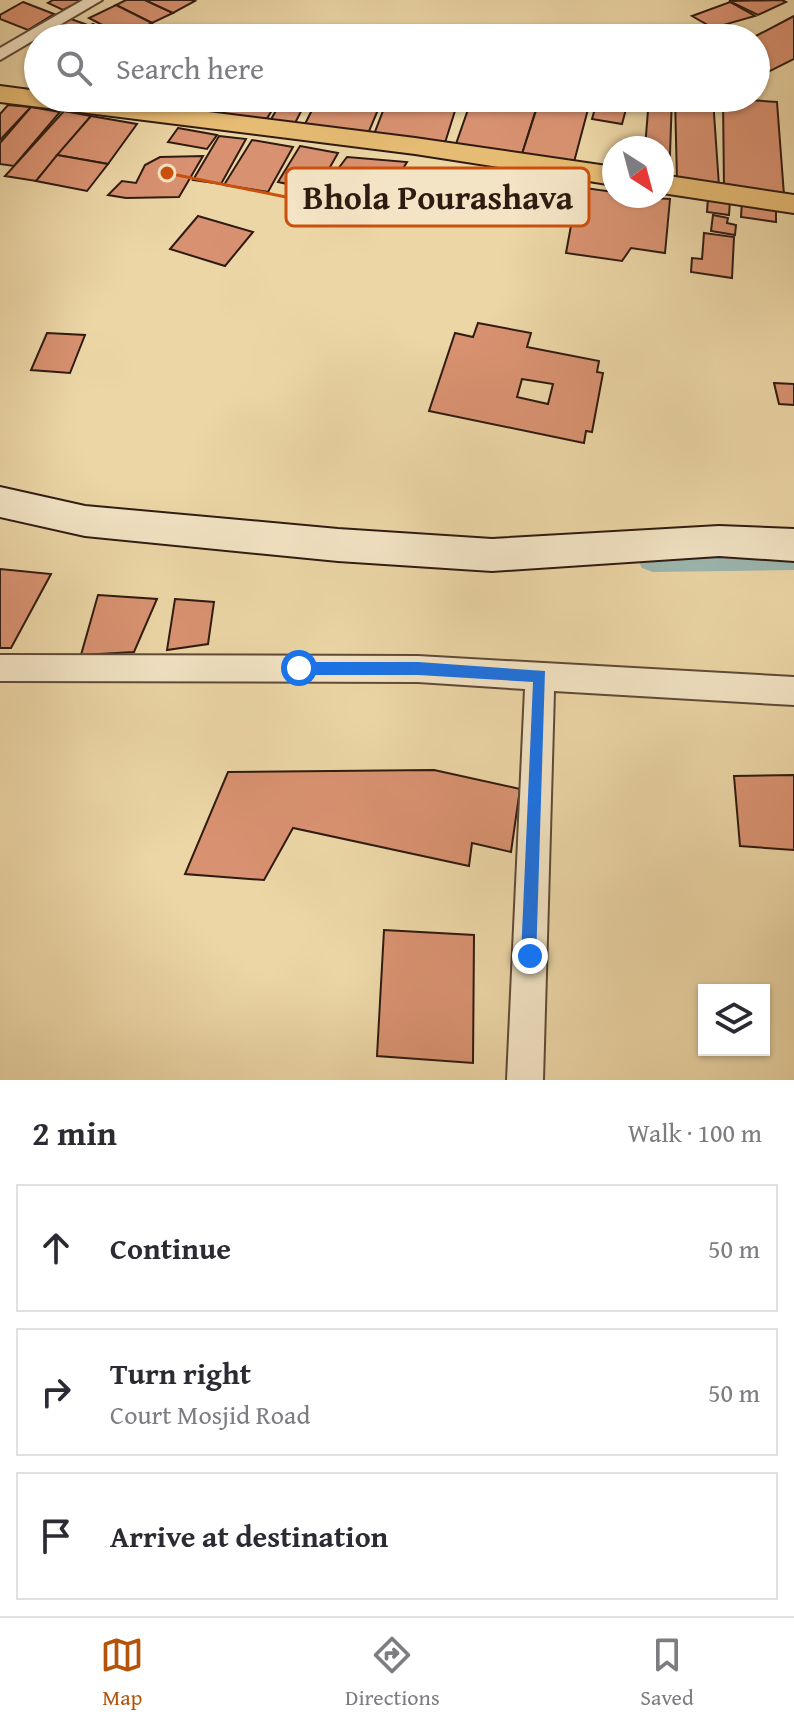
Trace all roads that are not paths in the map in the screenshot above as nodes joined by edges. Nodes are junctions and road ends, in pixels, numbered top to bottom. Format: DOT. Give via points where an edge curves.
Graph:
graph roads {
  1 [pos="94,0"];
  2 [pos="53,24"];
  3 [pos="24,41"];
  4 [pos="0,55"];
  5 [pos="0,94"];
  6 [pos="24,97"];
  7 [pos="144,112"];
  8 [pos="602,174"];
  9 [pos="674,186"];
  10 [pos="794,204"];
  11 [pos="0,502"];
  12 [pos="794,545"];
  13 [pos="0,668"];
  14 [pos="540,676"];
  15 [pos="794,691"];
  16 [pos="525,1080"];
  1 -- 2 [label="street"];
  3 -- 4 [label="street"];
  5 -- 6 [label="main road"];
  7 -- 8 [label="main road"];
  9 -- 10 [label="main road"];
  11 -- 12 [label="street" via="85,521 492,555 719,541"];
  13 -- 14 [label="street" via="418,669"];
  14 -- 15 [label="street"];
  14 -- 16 [label="street"];
}
